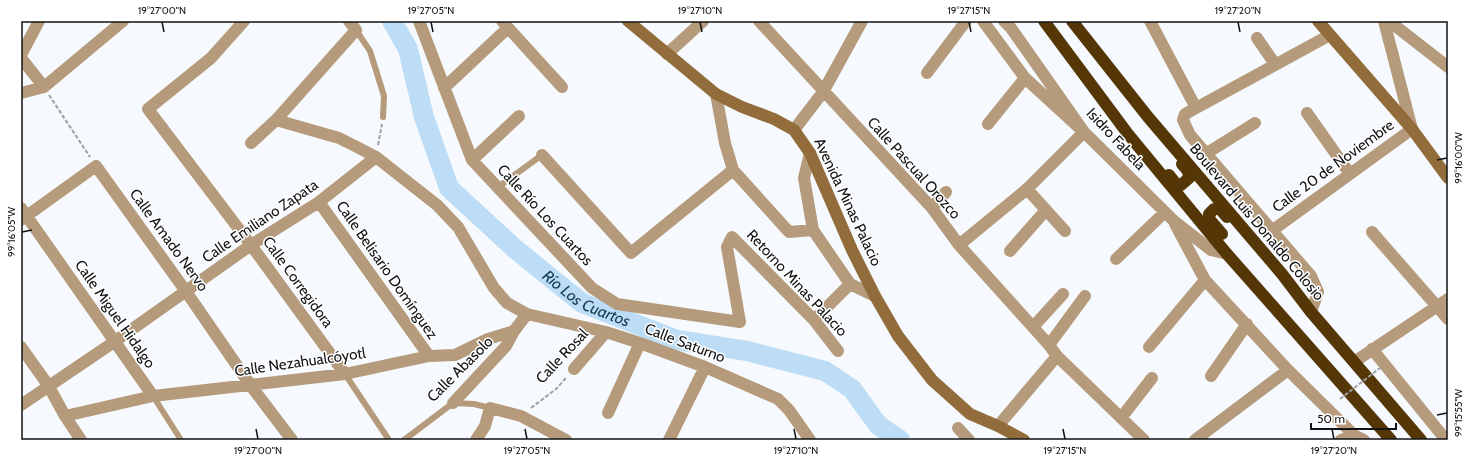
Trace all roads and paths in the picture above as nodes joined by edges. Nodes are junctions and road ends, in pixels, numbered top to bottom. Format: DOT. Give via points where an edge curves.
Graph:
graph roads {
  1 [pos="39,21"];
  2 [pos="123,21"];
  3 [pos="244,21"];
  4 [pos="418,21"];
  5 [pos="628,21"];
  6 [pos="703,21"];
  7 [pos="759,21"];
  8 [pos="862,21"];
  9 [pos="966,21"];
  10 [pos="983,21"];
  11 [pos="1004,21"];
  12 [pos="1044,21"];
  13 [pos="1072,21"];
  14 [pos="1150,21"];
  15 [pos="1318,21"];
  16 [pos="1384,21"];
  17 [pos="1389,21"];
  18 [pos="505,24"];
  19 [pos="353,26"];
  20 [pos="1330,34"];
  21 [pos="1257,38"];
  22 [pos="668,54"];
  23 [pos="21,56"];
  24 [pos="1275,64"];
  25 [pos="1448,68"];
  26 [pos="927,73"];
  27 [pos="1025,78"];
  28 [pos="44,87"];
  29 [pos="562,87"];
  30 [pos="444,88"];
  31 [pos="21,92"];
  32 [pos="823,92"];
  33 [pos="716,94"];
  34 [pos="1196,108"];
  35 [pos="1307,113"];
  36 [pos="519,116"];
  37 [pos="383,117"];
  38 [pos="1148,117"];
  39 [pos="276,120"];
  40 [pos="1255,123"];
  41 [pos="988,124"];
  42 [pos="1412,129"];
  43 [pos="794,130"];
  44 [pos="1084,132"];
  45 [pos="1128,134"];
  46 [pos="251,143"];
  47 [pos="810,152"];
  48 [pos="1207,153"];
  49 [pos="542,155"];
  50 [pos="376,157"];
  51 [pos="472,160"];
  52 [pos="96,166"];
  53 [pos="733,170"];
  54 [pos="1350,174"];
  55 [pos="1448,178"];
  56 [pos="498,187"];
  57 [pos="1027,189"];
  58 [pos="946,192"];
  59 [pos="319,202"];
  60 [pos="932,208"];
  61 [pos="1046,210"];
  62 [pos="1164,213"];
  63 [pos="23,215"];
  64 [pos="1174,221"];
  65 [pos="813,230"];
  66 [pos="1273,230"];
  67 [pos="1065,232"];
  68 [pos="1372,232"];
  69 [pos="732,236"];
  70 [pos="251,245"];
  71 [pos="959,245"];
  72 [pos="1010,251"];
  73 [pos="1228,254"];
  74 [pos="1116,259"];
  75 [pos="1282,274"];
  76 [pos="1205,280"];
  77 [pos="850,284"];
  78 [pos="185,290"];
  79 [pos="1261,292"];
  80 [pos="1063,294"];
  81 [pos="875,296"];
  82 [pos="1085,296"];
  83 [pos="1448,299"];
  84 [pos="1437,307"];
  85 [pos="1311,312"];
  86 [pos="527,314"];
  87 [pos="1448,319"];
  88 [pos="814,320"];
  89 [pos="1246,324"];
  90 [pos="1033,327"];
  91 [pos="514,331"];
  92 [pos="606,332"];
  93 [pos="114,342"];
  94 [pos="640,343"];
  95 [pos="1049,344"];
  96 [pos="21,347"];
  97 [pos="1149,347"];
  98 [pos="1372,349"];
  99 [pos="838,351"];
  100 [pos="429,356"];
  101 [pos="1057,356"];
  102 [pos="1354,362"];
  103 [pos="705,367"];
  104 [pos="1380,368"];
  105 [pos="574,369"];
  106 [pos="1288,370"];
  107 [pos="345,374"];
  108 [pos="1211,376"];
  109 [pos="1152,378"];
  110 [pos="48,385"];
  111 [pos="251,386"];
  112 [pos="153,396"];
  113 [pos="1340,399"];
  114 [pos="453,403"];
  115 [pos="21,405"];
  116 [pos="490,408"];
  117 [pos="608,413"];
  118 [pos="65,416"];
  119 [pos="521,416"];
  120 [pos="1121,418"];
  121 [pos="998,426"];
  122 [pos="958,428"];
  123 [pos="1359,437"];
  124 [pos="81,440"];
  125 [pos="181,440"];
  126 [pos="292,440"];
  127 [pos="389,440"];
  128 [pos="404,440"];
  129 [pos="476,440"];
  130 [pos="566,440"];
  131 [pos="669,440"];
  132 [pos="810,440"];
  133 [pos="969,440"];
  134 [pos="1024,440"];
  135 [pos="1144,440"];
  136 [pos="1195,440"];
  137 [pos="1341,440"];
  138 [pos="1391,440"];
  139 [pos="1421,440"];
  140 [pos="1446,440"];
  1 -- 23 [label="street"];
  2 -- 28 [label="street"];
  3 -- 70 [label="street, Calle Corregidora" via="211,58 148,109"];
  4 -- 30 [label="street, Calle Río Los Cuartos"];
  5 -- 22 [label="main road, Avenida Minas Palacio"];
  6 -- 22 [label="street"];
  7 -- 32 [label="street, Calle Pascual Orozco"];
  8 -- 32 [label="street"];
  9 -- 26 [label="street"];
  10 -- 27 [label="street"];
  11 -- 44 [label="street, Isidro Fabela"];
  12 -- 45 [label="highway"];
  13 -- 38 [label="highway, Boulevard Luis Donaldo Colosio"];
  14 -- 34 [label="street"];
  15 -- 20 [label="main road"];
  16 -- 42 [label="street"];
  17 -- 25 [label="street"];
  18 -- 29 [label="street"];
  18 -- 30 [label="street"];
  19 -- 37 [label="lane" via="370,51 384,96"];
  19 -- 39 [label="street"];
  20 -- 24 [label="street"];
  20 -- 42 [label="main road"];
  21 -- 24 [label="street"];
  22 -- 33 [label="main road, Avenida Minas Palacio"];
  23 -- 28 [label="street"];
  24 -- 34 [label="street"];
  27 -- 41 [label="street"];
  27 -- 44 [label="street"];
  28 -- 31 [label="street"];
  28 -- 52 [label="path"];
  30 -- 51 [label="street, Calle Río Los Cuartos"];
  32 -- 43 [label="street"];
  32 -- 60 [label="street, Calle Pascual Orozco"];
  33 -- 43 [label="main road, Avenida Minas Palacio"];
  33 -- 53 [label="street"];
  34 -- 48 [label="street" via="1185,114 1183,120 1190,135"];
  35 -- 54 [label="street"];
  36 -- 51 [label="street"];
  37 -- 50 [label="path"];
  38 -- 45 [label="highway" via="1151,127 1188,171 1189,178 1181,185 1176,184 1135,136"];
  38 -- 75 [label="highway, Boulevard Luis Donaldo Colosio"];
  39 -- 46 [label="street"];
  39 -- 50 [label="street, Calle Saturno" via="339,138"];
  40 -- 48 [label="street"];
  42 -- 54 [label="street, Calle 20 de Noviembre"];
  42 -- 55 [label="main road"];
  43 -- 47 [label="main road, Avenida Minas Palacio"];
  44 -- 57 [label="street"];
  44 -- 62 [label="street, Isidro Fabela"];
  45 -- 73 [label="highway"];
  47 -- 65 [label="street" via="804,178"];
  47 -- 81 [label="main road, Avenida Minas Palacio" via="852,250"];
  48 -- 66 [label="street"];
  49 -- 53 [label="street" via="631,253"];
  49 -- 56 [label="lane"];
  50 -- 59 [label="street, Calle Emiliano Zapata"];
  50 -- 86 [label="street, Calle Saturno" via="437,205 458,227 494,288 507,303"];
  51 -- 56 [label="street, Calle Río Los Cuartos"];
  52 -- 63 [label="street"];
  52 -- 78 [label="street, Calle Amado Nervo"];
  53 -- 65 [label="street" via="789,232"];
  54 -- 66 [label="street, Calle 20 de Noviembre"];
  56 -- 69 [label="street, Calle Río Los Cuartos" via="592,288 617,304 740,322 727,247"];
  57 -- 61 [label="street"];
  57 -- 71 [label="street"];
  58 -- 60 [label="street"];
  59 -- 70 [label="street, Calle Emiliano Zapata"];
  59 -- 100 [label="street, Calle Belisario Domínguez"];
  60 -- 71 [label="street, Calle Pascual Orozco"];
  61 -- 67 [label="street"];
  61 -- 72 [label="street"];
  62 -- 64 [label="street, Isidro Fabela"];
  62 -- 74 [label="street"];
  63 -- 93 [label="street, Calle Miguel Hidalgo"];
  64 -- 73 [label="street, Isidro Fabela" via="1211,250"];
  64 -- 76 [label="street"];
  65 -- 77 [label="street, Avenida Minas Palacio"];
  66 -- 85 [label="street" via="1311,276 1318,292"];
  68 -- 84 [label="street"];
  69 -- 88 [label="street, Retorno Minas Palacio"];
  70 -- 78 [label="street, Calle Emiliano Zapata"];
  70 -- 107 [label="street, Calle Corregidora"];
  71 -- 90 [label="street, Calle Pascual Orozco"];
  73 -- 79 [label="highway"];
  75 -- 79 [label="highway" via="1272,271 1220,209 1214,209 1209,214 1210,220 1259,282"];
  75 -- 85 [label="highway, Boulevard Luis Donaldo Colosio"];
  76 -- 89 [label="street"];
  76 -- 97 [label="street"];
  77 -- 81 [label="street, Avenida Minas Palacio"];
  77 -- 88 [label="street"];
  78 -- 93 [label="street, Calle Emiliano Zapata"];
  78 -- 111 [label="street, Calle Amado Nervo"];
  79 -- 138 [label="highway"];
  80 -- 90 [label="street"];
  81 -- 121 [label="main road, Avenida Minas Palacio" via="898,336 932,380 970,414"];
  82 -- 95 [label="street"];
  83 -- 84 [label="street"];
  84 -- 87 [label="street"];
  84 -- 98 [label="street"];
  85 -- 102 [label="highway, Boulevard Luis Donaldo Colosio"];
  86 -- 91 [label="street"];
  86 -- 92 [label="street, Calle Saturno"];
  88 -- 99 [label="street, Retorno Minas Palacio"];
  89 -- 106 [label="street"];
  89 -- 108 [label="street"];
  90 -- 95 [label="street, Calle Pascual Orozco"];
  91 -- 100 [label="street, Calle Nezahualcóyotl" via="455,355"];
  91 -- 114 [label="street, Calle Abasolo" via="506,346"];
  92 -- 94 [label="street, Calle Saturno"];
  92 -- 105 [label="street, Calle Rosal"];
  93 -- 110 [label="street, Calle Emiliano Zapata"];
  93 -- 112 [label="street, Calle Miguel Hidalgo"];
  94 -- 103 [label="street, Calle Saturno"];
  94 -- 117 [label="street"];
  95 -- 101 [label="street, Calle Pascual Orozco"];
  96 -- 110 [label="street"];
  98 -- 102 [label="street"];
  98 -- 140 [label="street"];
  100 -- 107 [label="street, Calle Nezahualcóyotl"];
  101 -- 120 [label="street, Calle Pascual Orozco"];
  101 -- 121 [label="street"];
  102 -- 139 [label="highway, Boulevard Luis Donaldo Colosio"];
  103 -- 131 [label="street"];
  103 -- 132 [label="street, Calle Saturno" via="778,399"];
  104 -- 113 [label="path, bridge"];
  105 -- 119 [label="path, Calle Rosal" via="556,389"];
  106 -- 123 [label="street"];
  106 -- 136 [label="street"];
  107 -- 111 [label="street, Calle Nezahualcóyotl"];
  107 -- 127 [label="lane, Calle Corregidora"];
  109 -- 120 [label="street"];
  110 -- 115 [label="street, Calle Emiliano Zapata"];
  110 -- 118 [label="street"];
  111 -- 112 [label="street, Calle Nezahualcóyotl"];
  111 -- 126 [label="street, Calle Amado Nervo"];
  112 -- 118 [label="street, Calle Nezahualcóyotl"];
  112 -- 125 [label="lane, Calle Miguel Hidalgo"];
  114 -- 116 [label="lane"];
  114 -- 128 [label="lane, Calle Abasolo"];
  116 -- 119 [label="street"];
  116 -- 129 [label="street" via="486,426"];
  118 -- 124 [label="street"];
  119 -- 130 [label="street"];
  120 -- 135 [label="street, Calle Pascual Orozco"];
  121 -- 134 [label="main road, Avenida Minas Palacio"];
  122 -- 133 [label="street"];
  123 -- 137 [label="street"];
}
